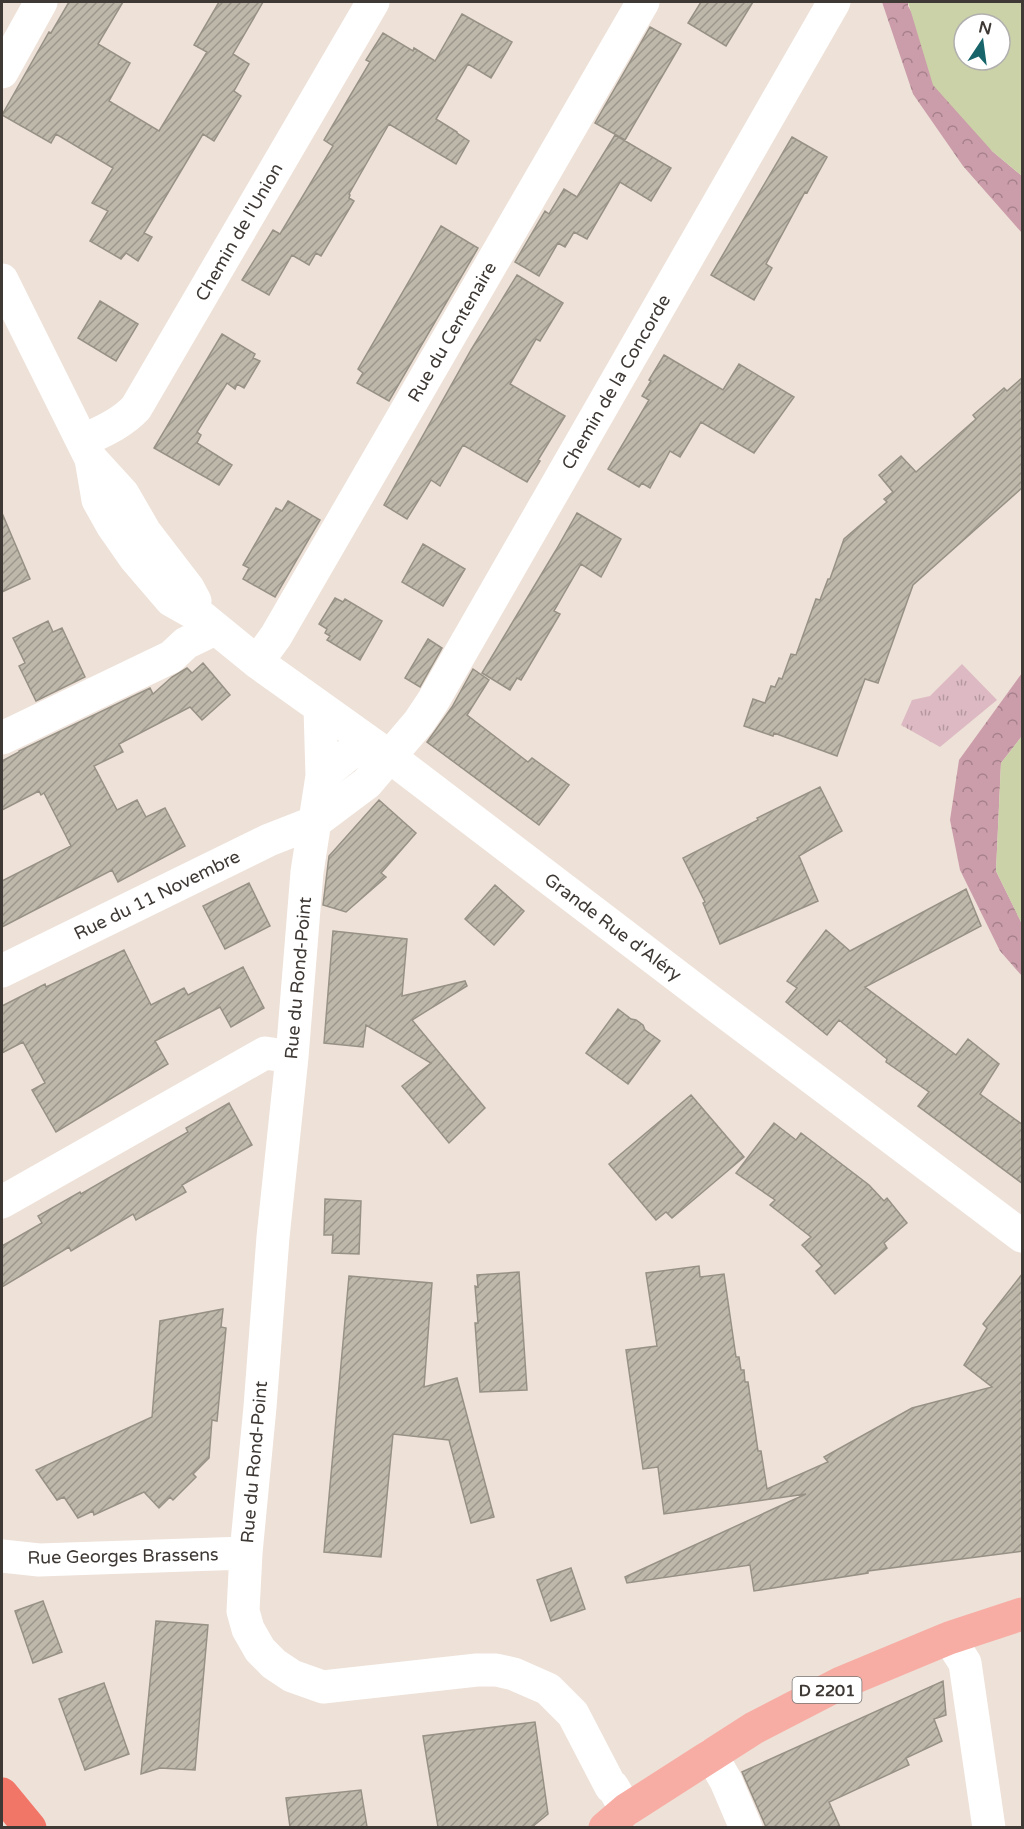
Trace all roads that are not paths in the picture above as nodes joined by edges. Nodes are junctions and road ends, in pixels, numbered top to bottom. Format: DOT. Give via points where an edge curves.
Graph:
graph roads {
  1 [pos="41,2"];
  2 [pos="374,2"];
  3 [pos="643,2"];
  4 [pos="834,2"];
  5 [pos="2,72"];
  6 [pos="3,286"];
  7 [pos="87,450"];
  8 [pos="209,624"];
  9 [pos="257,662"];
  10 [pos="320,708"];
  11 [pos="2,738"];
  12 [pos="378,749"];
  13 [pos="322,776"];
  14 [pos="315,822"];
  15 [pos="2,971"];
  16 [pos="292,1057"];
  17 [pos="2,1202"];
  18 [pos="1023,1236"];
  19 [pos="246,1553"];
  20 [pos="2,1556"];
  21 [pos="1023,1614"];
  22 [pos="949,1638"];
  23 [pos="711,1755"];
  24 [pos="2,1794"];
  25 [pos="616,1819"];
  26 [pos="30,1827"];
  27 [pos="746,1827"];
  28 [pos="989,1827"];
  1 -- 5 [label="street"];
  2 -- 7 [label="street, Chemin de l'Union" via="136,408"];
  3 -- 9 [label="street, Rue du Centenaire" via="276,636"];
  4 -- 12 [label="street, Chemin de la Concorde" via="433,701 419,722"];
  6 -- 7 [label="street, Grande Rue d'Aléry"];
  7 -- 8 [label="street, Grande Rue d'Aléry" via="123,494"];
  8 -- 9 [label="street, Grande Rue d'Aléry"];
  8 -- 11 [label="street" via="171,657"];
  9 -- 10 [label="street, Grande Rue d'Aléry"];
  10 -- 12 [label="street, Grande Rue d'Aléry"];
  10 -- 13 [label="street, Rue du Rond-Point"];
  12 -- 13 [label="street"];
  12 -- 14 [label="street" via="367,783"];
  12 -- 18 [label="street, Grande Rue d'Aléry"];
  13 -- 14 [label="street, Rue du Rond-Point"];
  14 -- 15 [label="street, Rue du 11 Novembre" via="269,840"];
  14 -- 16 [label="street, Rue du Rond-Point" via="307,872"];
  16 -- 17 [label="street" via="265,1053"];
  16 -- 19 [label="street, Rue du Rond-Point"];
  19 -- 20 [label="street, Rue Georges Brassens" via="39,1560"];
  19 -- 25 [label="street, Rue du Rond-Point" via="243,1611 260,1650 274,1664 292,1676 323,1687 496,1670 548,1689 573,1714 613,1787"];
  21 -- 22 [label="main road, D 2201"];
  22 -- 23 [label="main road, D 2201" via="841,1683"];
  22 -- 28 [label="street" via="965,1663"];
  23 -- 25 [label="main road, D 2201"];
  23 -- 27 [label="street"];
  24 -- 26 [label="highway"];
}
